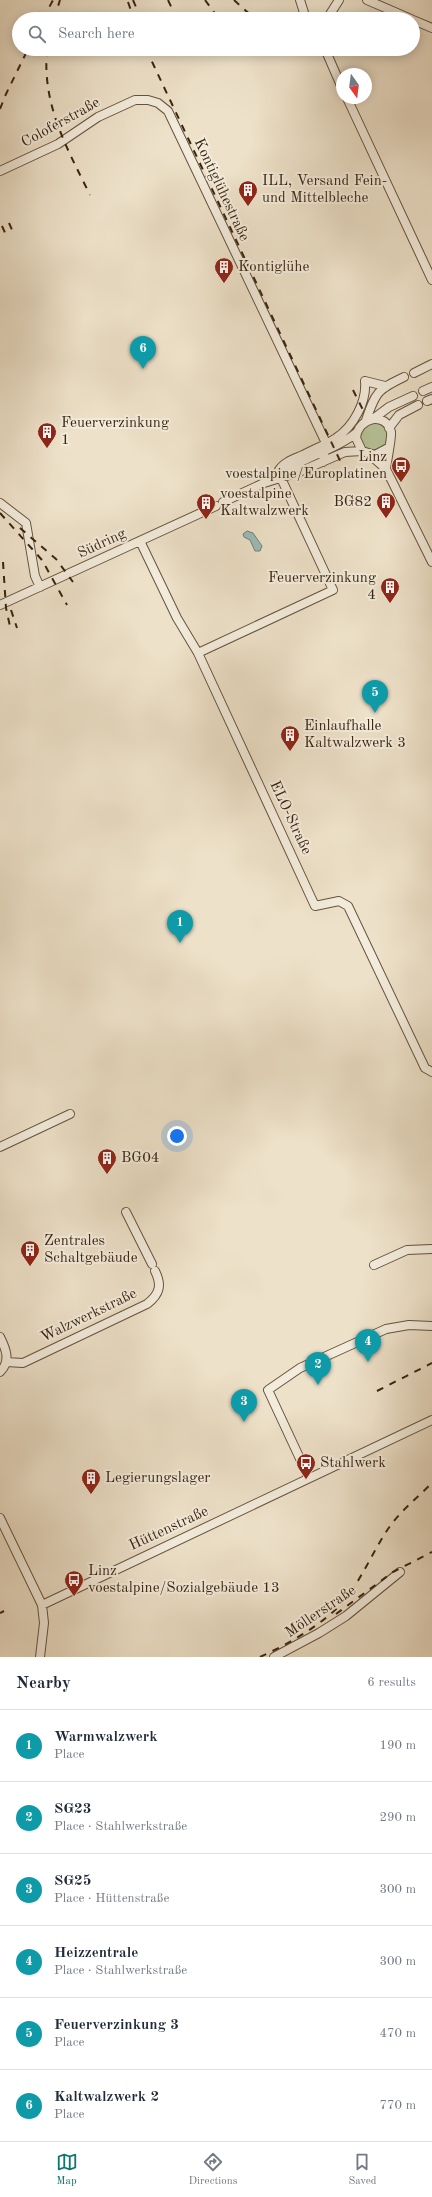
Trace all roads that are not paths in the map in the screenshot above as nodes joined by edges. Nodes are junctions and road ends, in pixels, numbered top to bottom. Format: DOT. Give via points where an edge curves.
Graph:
graph roads {
  1 [pos="300,0"];
  2 [pos="339,0"];
  3 [pos="367,0"];
  4 [pos="304,12"];
  5 [pos="331,12"];
  6 [pos="395,12"];
  7 [pos="420,23"];
  8 [pos="432,28"];
  9 [pos="328,56"];
  10 [pos="336,74"];
  11 [pos="136,100"];
  12 [pos="350,104"];
  13 [pos="0,171"];
  14 [pos="432,280"];
  15 [pos="432,364"];
  16 [pos="414,373"];
  17 [pos="404,377"];
  18 [pos="385,386"];
  19 [pos="432,387"];
  20 [pos="423,391"];
  21 [pos="364,396"];
  22 [pos="413,396"];
  23 [pos="374,399"];
  24 [pos="418,405"];
  25 [pos="355,417"];
  26 [pos="367,421"];
  27 [pos="389,428"];
  28 [pos="356,432"];
  29 [pos="326,448"];
  30 [pos="388,448"];
  31 [pos="366,452"];
  32 [pos="323,462"];
  33 [pos="386,469"];
  34 [pos="281,478"];
  35 [pos="0,503"];
  36 [pos="140,541"];
  37 [pos="432,562"];
  38 [pos="40,587"];
  39 [pos="0,605"];
  40 [pos="198,652"];
  41 [pos="432,1072"];
  42 [pos="70,1114"];
  43 [pos="0,1147"];
  44 [pos="126,1212"];
  45 [pos="432,1249"];
  46 [pos="374,1265"];
  47 [pos="432,1326"];
  48 [pos="0,1337"];
  49 [pos="6,1362"];
  50 [pos="0,1372"];
  51 [pos="432,1420"];
  52 [pos="309,1478"];
  53 [pos="0,1518"];
  54 [pos="400,1572"];
  55 [pos="42,1605"];
  56 [pos="40,1657"];
  57 [pos="274,1657"];
  1 -- 4 [label="street"];
  2 -- 5 [label="street"];
  3 -- 6 [label="street"];
  7 -- 8 [label="street"];
  9 -- 10 [label="street"];
  11 -- 13 [label="street, Coloferstraße" via="98,118 58,144"];
  11 -- 29 [label="street, Kontiglühestraße" via="158,103 168,111"];
  12 -- 14 [label="street"];
  15 -- 16 [label="street"];
  17 -- 18 [label="street"];
  18 -- 21 [label="street" via="364,381"];
  18 -- 23 [label="street"];
  19 -- 20 [label="street"];
  21 -- 23 [label="street"];
  21 -- 25 [label="street"];
  22 -- 26 [label="street"];
  23 -- 26 [label="street"];
  24 -- 27 [label="street" via="399,415"];
  25 -- 26 [label="street"];
  25 -- 29 [label="street"];
  26 -- 27 [label="street" via="380,420"];
  26 -- 28 [label="street"];
  27 -- 30 [label="street" via="392,437"];
  28 -- 29 [label="street" via="348,440"];
  28 -- 31 [label="street" via="357,444"];
  29 -- 32 [label="street"];
  29 -- 34 [label="street" via="282,466 279,470"];
  30 -- 31 [label="street" via="380,454"];
  30 -- 33 [label="street"];
  31 -- 32 [label="street, Südring" via="345,452"];
  31 -- 33 [label="street"];
  32 -- 34 [label="street, Südring"];
  33 -- 37 [label="street"];
  34 -- 36 [label="street, Südring"];
  34 -- 40 [label="street" via="333,590"];
  35 -- 38 [label="street" via="26,523 35,576"];
  36 -- 38 [label="street, Südring"];
  36 -- 40 [label="street, ELO-Straße" via="177,618"];
  38 -- 39 [label="street, Südring"];
  40 -- 41 [label="street, ELO-Straße" via="315,906 339,901 348,906 425,1068"];
  42 -- 43 [label="street"];
  44 -- 49 [label="street, Walzwerkstraße" via="160,1285 154,1298 147,1304 23,1363"];
  45 -- 46 [label="street" via="407,1250"];
  47 -- 52 [label="street" via="409,1325 386,1329 300,1368 268,1390"];
  48 -- 49 [label="street" via="6,1351"];
  49 -- 50 [label="street"];
  51 -- 52 [label="street, Hüttenstraße"];
  52 -- 55 [label="street, Hüttenstraße"];
  53 -- 55 [label="street"];
  54 -- 57 [label="street, Möllerstraße" via="346,1616"];
  55 -- 56 [label="street" via="44,1623"];
}
